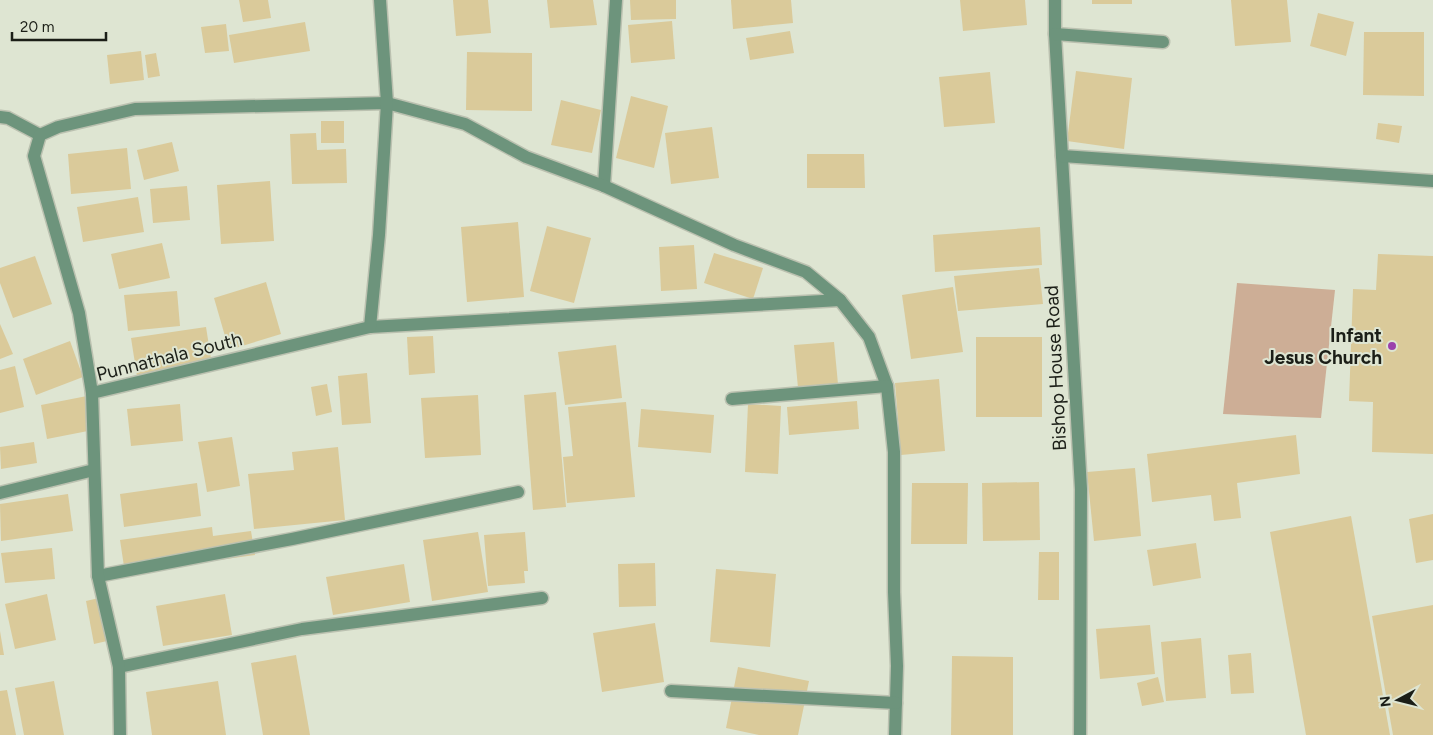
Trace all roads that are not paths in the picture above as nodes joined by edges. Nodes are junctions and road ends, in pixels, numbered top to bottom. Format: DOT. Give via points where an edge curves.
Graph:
graph roads {
  1 [pos="380,0"];
  2 [pos="616,0"];
  3 [pos="1056,0"];
  4 [pos="1054,34"];
  5 [pos="1164,42"];
  6 [pos="387,104"];
  7 [pos="0,117"];
  8 [pos="40,135"];
  9 [pos="1062,156"];
  10 [pos="1433,181"];
  11 [pos="604,186"];
  12 [pos="840,300"];
  13 [pos="370,326"];
  14 [pos="887,386"];
  15 [pos="92,394"];
  16 [pos="732,399"];
  17 [pos="94,470"];
  18 [pos="518,492"];
  19 [pos="0,493"];
  20 [pos="98,576"];
  21 [pos="542,598"];
  22 [pos="119,667"];
  23 [pos="670,691"];
  24 [pos="896,703"];
  25 [pos="120,735"];
  26 [pos="895,735"];
  27 [pos="1080,735"];
  1 -- 6 [label="street"];
  2 -- 11 [label="street"];
  3 -- 4 [label="street, Bishop House Road"];
  4 -- 5 [label="street"];
  4 -- 9 [label="street, Bishop House Road"];
  6 -- 8 [label="street" via="135,109 58,127"];
  6 -- 11 [label="street" via="465,124 526,157"];
  6 -- 13 [label="street"];
  7 -- 8 [label="street"];
  8 -- 15 [label="street" via="34,156 79,313"];
  9 -- 10 [label="street"];
  9 -- 27 [label="street, Bishop House Road" via="1081,489"];
  11 -- 12 [label="street" via="734,245 806,272"];
  12 -- 13 [label="street, Punnathala South"];
  12 -- 14 [label="street" via="869,337"];
  13 -- 15 [label="street, Punnathala South"];
  14 -- 16 [label="street"];
  14 -- 24 [label="street" via="894,452"];
  15 -- 17 [label="street, Punnathala South"];
  17 -- 19 [label="street"];
  17 -- 20 [label="street, Punnathala South"];
  18 -- 20 [label="street"];
  20 -- 22 [label="street, Punnathala South"];
  21 -- 22 [label="street" via="302,629"];
  22 -- 25 [label="street, Punnathala South"];
  23 -- 24 [label="street"];
  24 -- 26 [label="street"];
}
